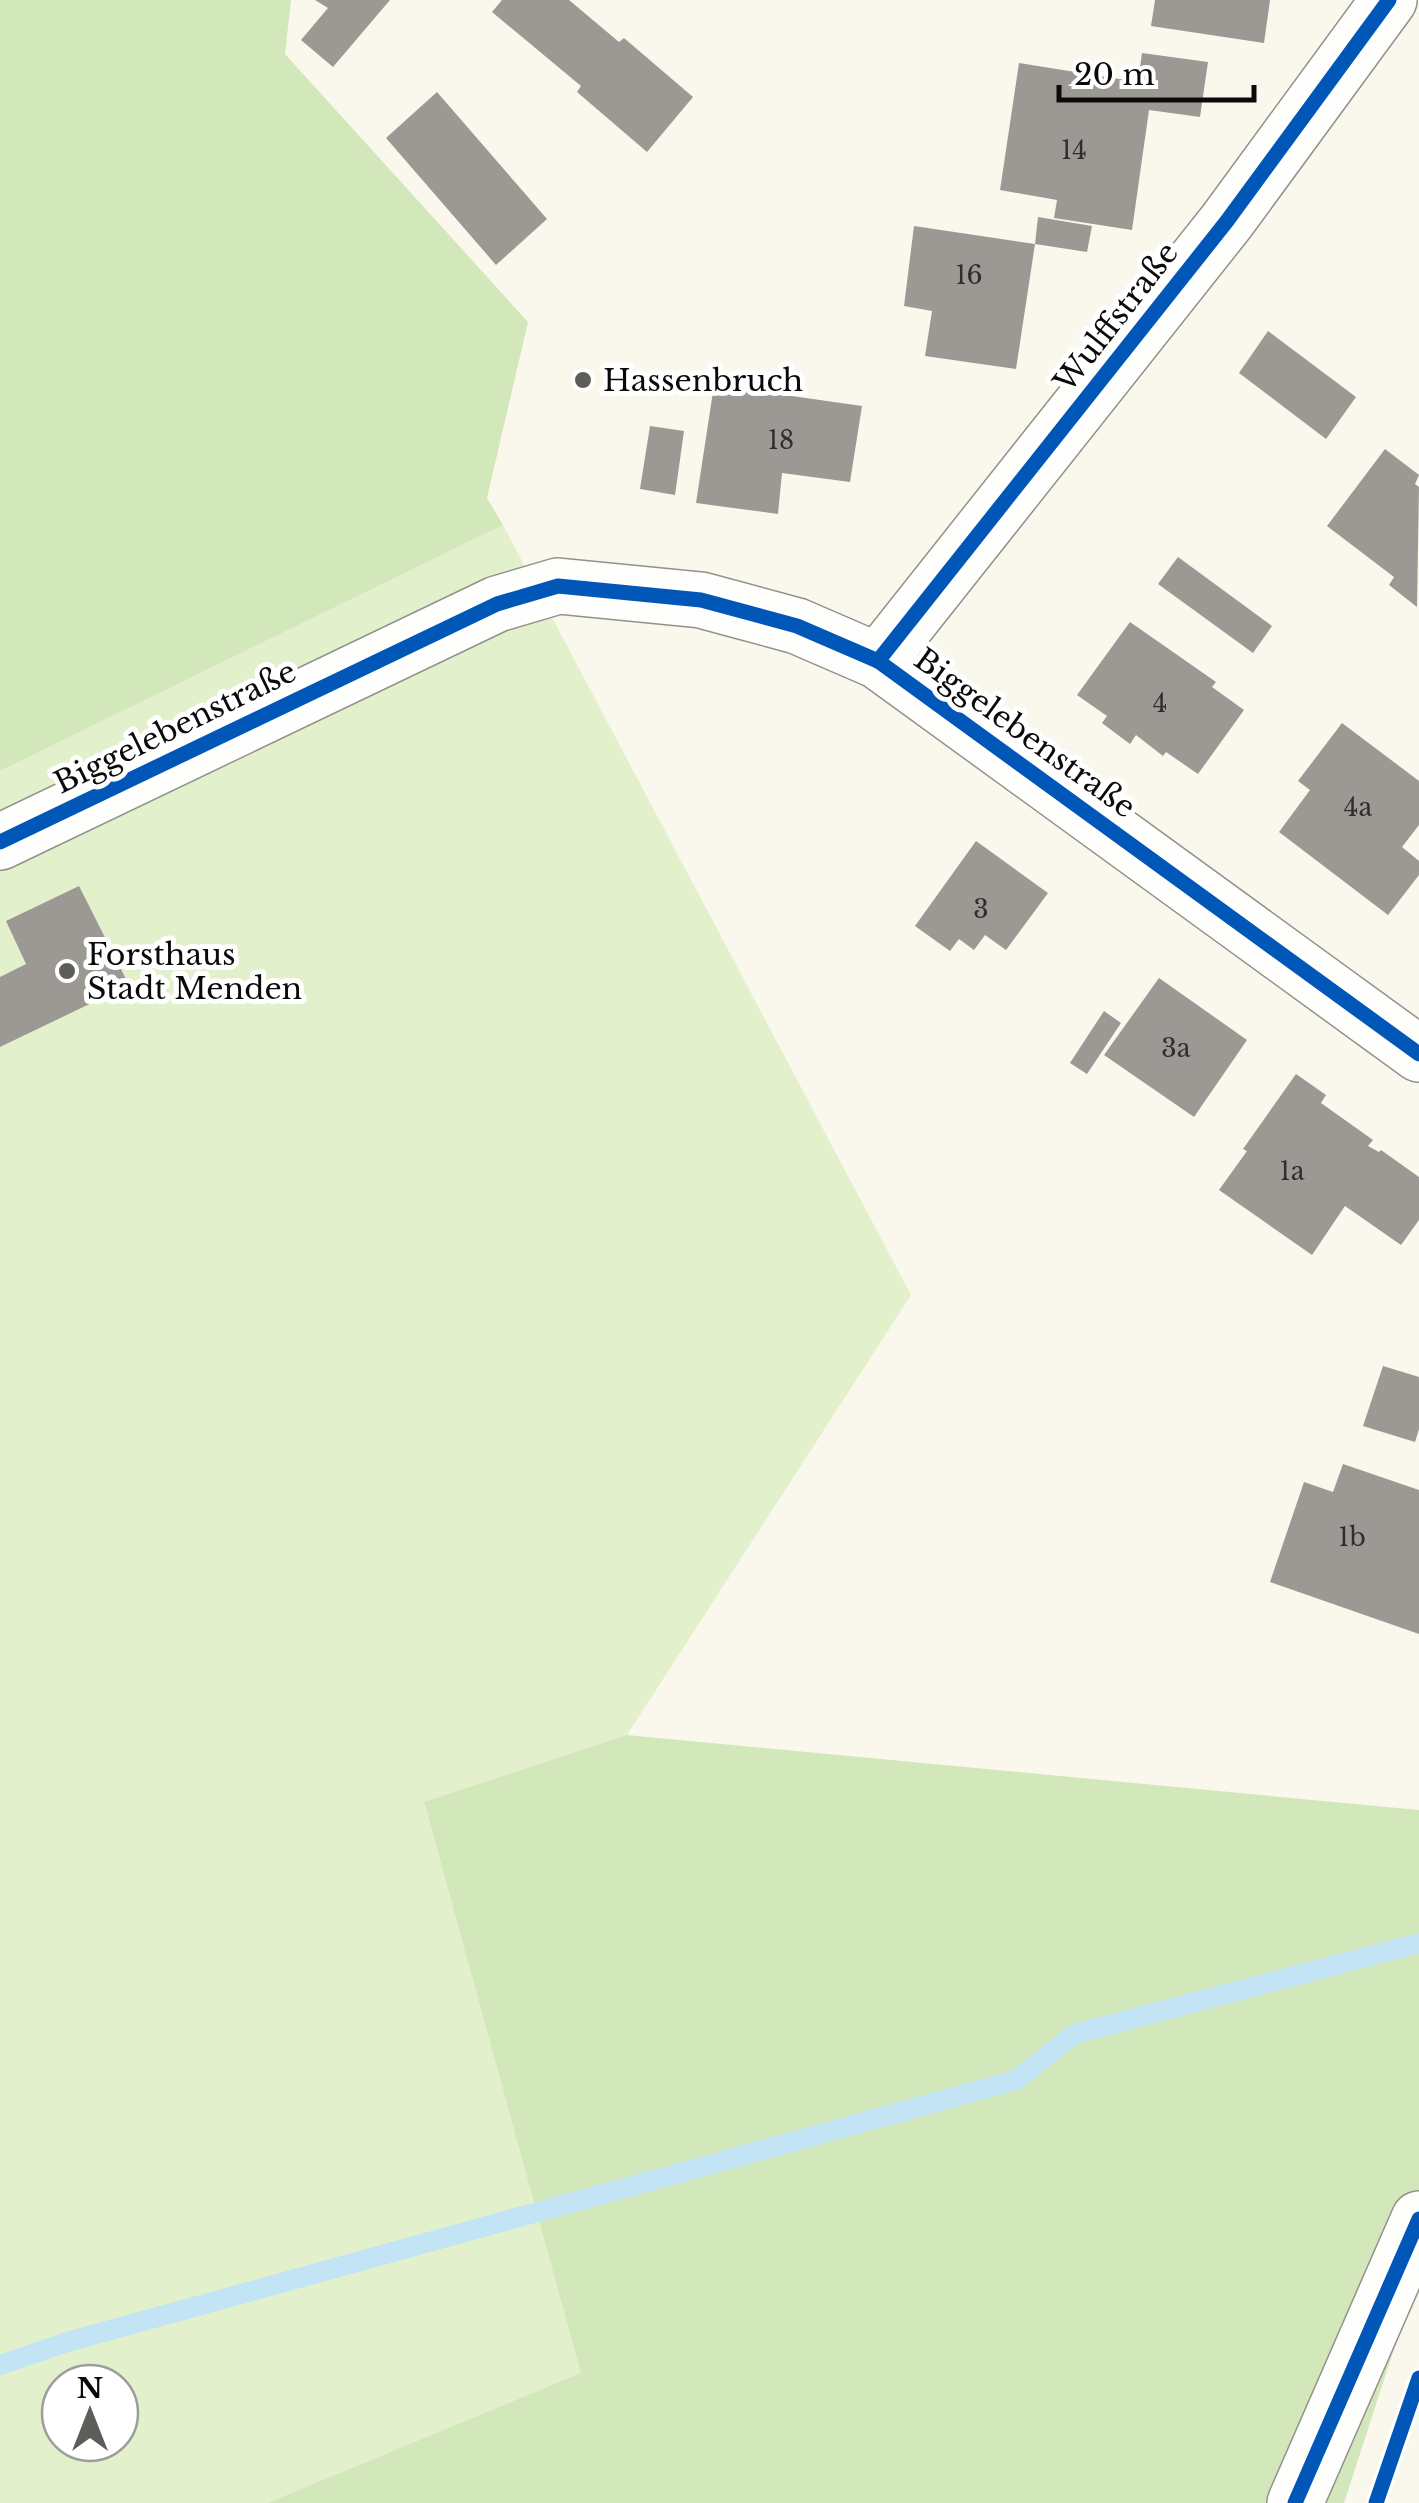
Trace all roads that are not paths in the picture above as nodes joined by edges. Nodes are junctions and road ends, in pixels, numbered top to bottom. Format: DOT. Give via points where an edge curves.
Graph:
graph roads {
  1 [pos="1389,0"];
  2 [pos="878,661"];
  3 [pos="0,842"];
  4 [pos="1413,1038"];
  5 [pos="1419,2219"];
  6 [pos="1295,2503"];
  1 -- 2 [label="street, Wulffstraße" via="1227,221"];
  2 -- 3 [label="street, Biggelebenstraße" via="797,626 701,600 558,586 497,604"];
  2 -- 4 [label="street, Biggelebenstraße"];
  5 -- 6 [label="street"];
}
